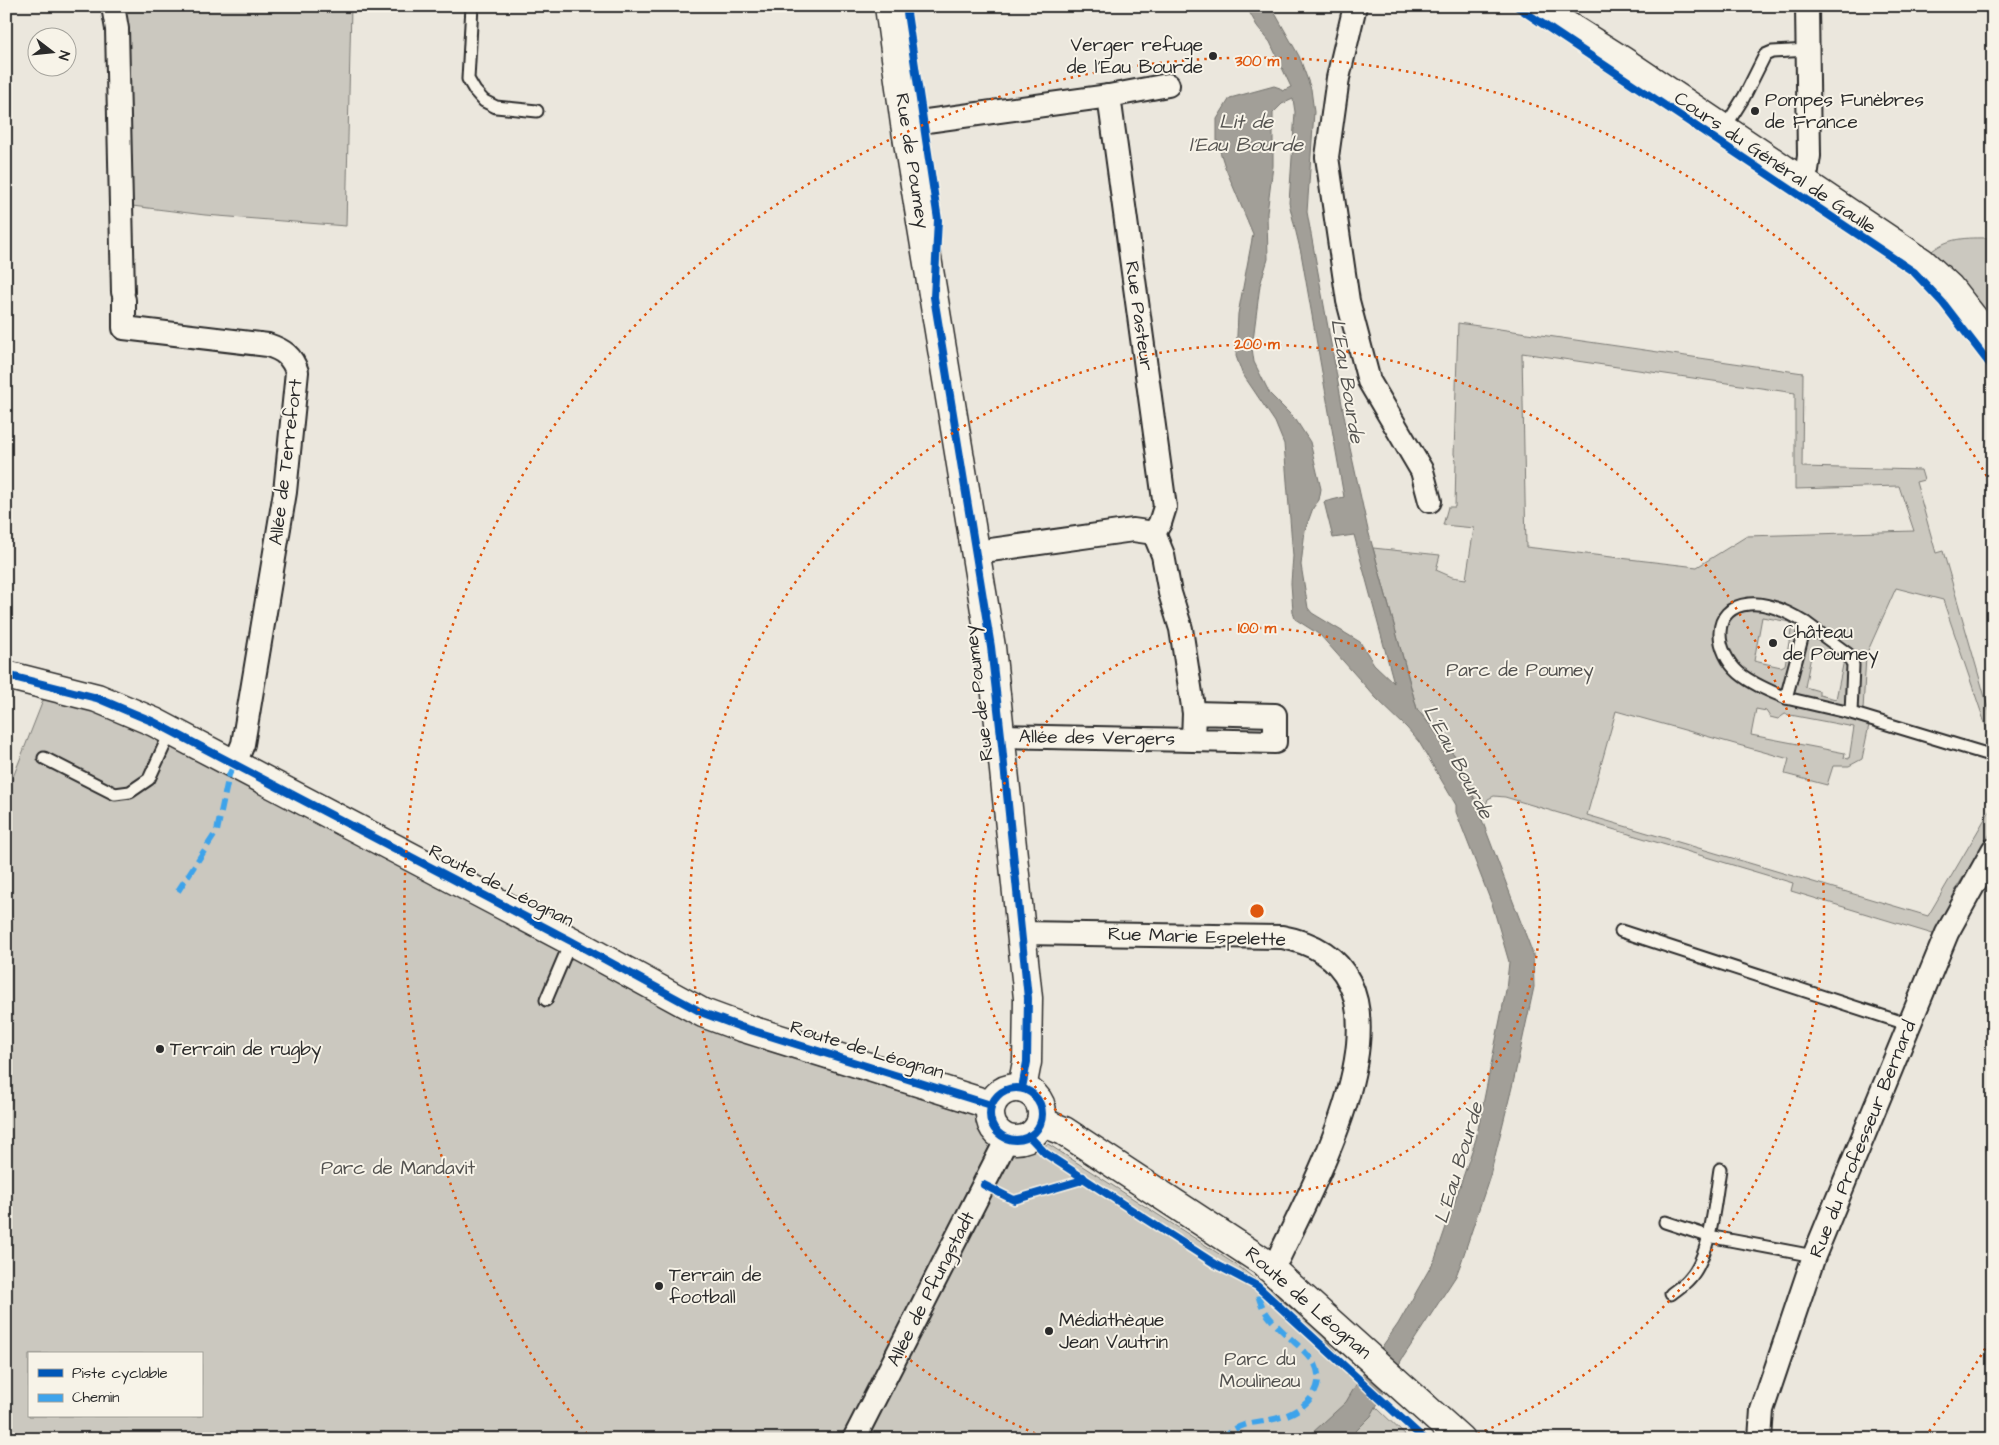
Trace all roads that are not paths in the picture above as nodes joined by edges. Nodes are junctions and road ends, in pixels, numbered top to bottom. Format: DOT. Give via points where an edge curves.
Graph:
graph roads {
  1 [pos="113,6"];
  2 [pos="472,6"];
  3 [pos="888,6"];
  4 [pos="1355,6"];
  5 [pos="1536,6"];
  6 [pos="1807,6"];
  7 [pos="1809,50"];
  8 [pos="1168,85"];
  9 [pos="1110,96"];
  10 [pos="537,112"];
  11 [pos="905,124"];
  12 [pos="1724,129"];
  13 [pos="1802,180"];
  14 [pos="1993,343"];
  15 [pos="1430,501"];
  16 [pos="1154,534"];
  17 [pos="976,552"];
  18 [pos="1806,623"];
  19 [pos="6,675"];
  20 [pos="1786,698"];
  21 [pos="1194,713"];
  22 [pos="1851,713"];
  23 [pos="171,731"];
  24 [pos="1001,736"];
  25 [pos="1193,740"];
  26 [pos="1993,756"];
  27 [pos="44,758"];
  28 [pos="235,763"];
  29 [pos="1993,850"];
  30 [pos="1621,930"];
  31 [pos="1021,933"];
  32 [pos="571,940"];
  33 [pos="546,1000"];
  34 [pos="1910,1025"];
  35 [pos="1022,1088"];
  36 [pos="990,1105"];
  37 [pos="1040,1122"];
  38 [pos="1007,1139"];
  39 [pos="1720,1169"];
  40 [pos="1665,1222"];
  41 [pos="1708,1236"];
  42 [pos="1814,1256"];
  43 [pos="1270,1267"];
  44 [pos="1671,1294"];
  45 [pos="854,1439"];
  46 [pos="1460,1439"];
  47 [pos="1760,1439"];
  1 -- 28 [label="street, Allée de Terrefort" via="124,328 268,345 285,352 297,372 285,492 243,744"];
  2 -- 10 [label="lane" via="468,79 475,91 496,107"];
  3 -- 11 [label="street, Rue de Poumey"];
  4 -- 15 [label="street" via="1338,78 1327,157 1348,301 1369,381 1422,472"];
  5 -- 12 [label="street, Cours du Général de Gaulle"];
  6 -- 7 [label="street"];
  7 -- 12 [label="lane" via="1765,55"];
  7 -- 13 [label="street" via="1808,163"];
  8 -- 9 [label="street"];
  9 -- 11 [label="street"];
  9 -- 16 [label="street, Rue Pasteur" via="1165,506"];
  11 -- 17 [label="street, Rue de Poumey"];
  12 -- 13 [label="street, Cours du Général de Gaulle"];
  13 -- 14 [label="street, Cours du Général de Gaulle" via="1922,262 1949,287"];
  16 -- 17 [label="street" via="1133,530"];
  16 -- 21 [label="street" via="1163,555 1181,628"];
  17 -- 24 [label="street, Rue de Poumey"];
  18 -- 20 [label="lane"];
  18 -- 20 [label="lane" via="1762,604 1734,608 1723,617 1720,645 1728,661 1739,673"];
  18 -- 22 [label="lane" via="1848,654 1853,665"];
  19 -- 23 [label="street, Route de Léognan" via="97,698"];
  20 -- 22 [label="lane"];
  21 -- 25 [label="street, Allée des Vergers"];
  21 -- 25 [label="street, Allée des Vergers" via="1276,715 1275,742"];
  22 -- 26 [label="lane"];
  23 -- 27 [label="lane" via="148,778 130,792 115,794"];
  23 -- 28 [label="street, Route de Léognan"];
  24 -- 25 [label="street, Allée des Vergers"];
  24 -- 31 [label="street, Rue de Poumey"];
  28 -- 32 [label="street, Route de Léognan"];
  29 -- 34 [label="street, Rue du Professeur Bernard" via="1947,933"];
  30 -- 34 [label="lane"];
  31 -- 35 [label="street, Rue de Poumey" via="1028,998 1026,1075"];
  31 -- 43 [label="street, Rue Marie Espelette" via="1282,937 1321,948 1333,959 1351,986 1357,1003 1354,1080 1333,1145 1279,1257"];
  32 -- 33 [label="lane"];
  32 -- 36 [label="street, Route de Léognan" via="703,1012 741,1028"];
  34 -- 42 [label="street, Rue du Professeur Bernard"];
  35 -- 36 [label="street" via="1007,1089"];
  35 -- 37 [label="street" via="1037,1097 1041,1105"];
  36 -- 38 [label="street" via="990,1121"];
  37 -- 38 [label="street" via="1029,1136"];
  37 -- 43 [label="street, Route de Léognan" via="1072,1136"];
  38 -- 45 [label="street, Allée de Pfungstadt"];
  39 -- 41 [label="lane"];
  40 -- 41 [label="lane"];
  41 -- 42 [label="lane"];
  41 -- 44 [label="lane" via="1690,1279"];
  42 -- 47 [label="street, Rue du Professeur Bernard" via="1762,1410"];
  43 -- 46 [label="street, Route de Léognan"];
}
